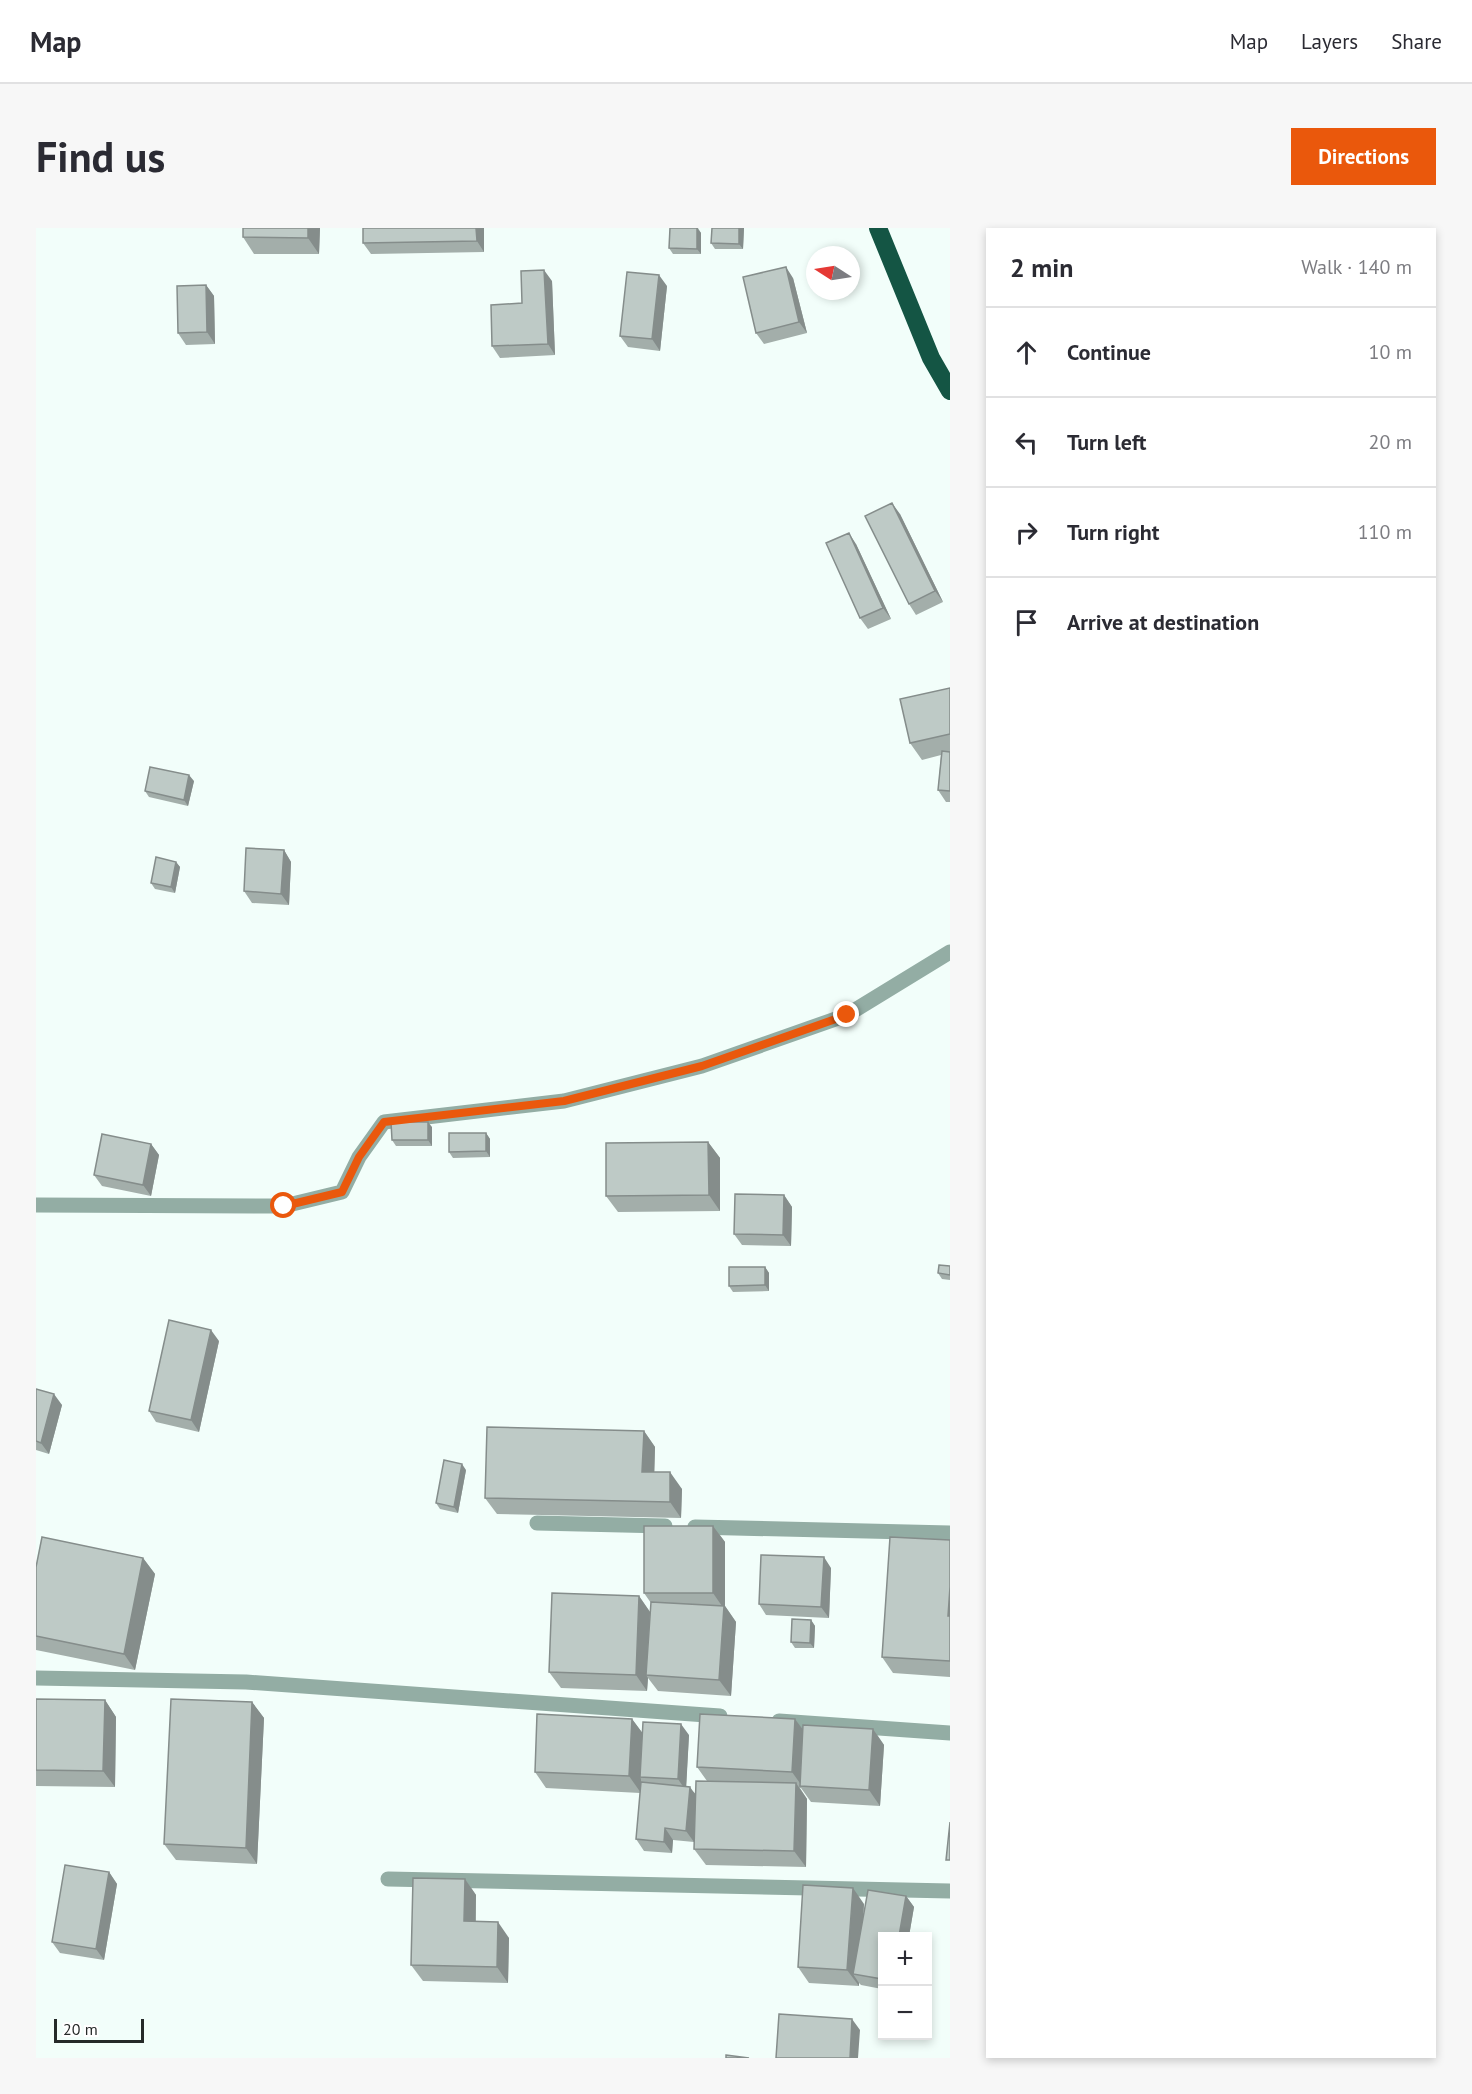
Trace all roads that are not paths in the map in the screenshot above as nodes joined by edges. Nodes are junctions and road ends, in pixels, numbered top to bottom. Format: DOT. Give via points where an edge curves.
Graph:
graph roads {
  1 [pos="878,228"];
  2 [pos="950,391"];
  3 [pos="950,952"];
  4 [pos="36,1204"];
  5 [pos="537,1523"];
  6 [pos="950,1533"];
  7 [pos="36,1678"];
  8 [pos="731,1717"];
  9 [pos="767,1720"];
  10 [pos="950,1733"];
  11 [pos="388,1880"];
  12 [pos="950,1891"];
  1 -- 2 [label="highway" via="931,358"];
  3 -- 4 [label="street" via="847,1015 702,1066 564,1101 384,1122 359,1157 342,1192 284,1206"];
  5 -- 6 [label="street"];
  7 -- 8 [label="street" via="246,1682"];
  9 -- 10 [label="street"];
  11 -- 12 [label="street"];
}
